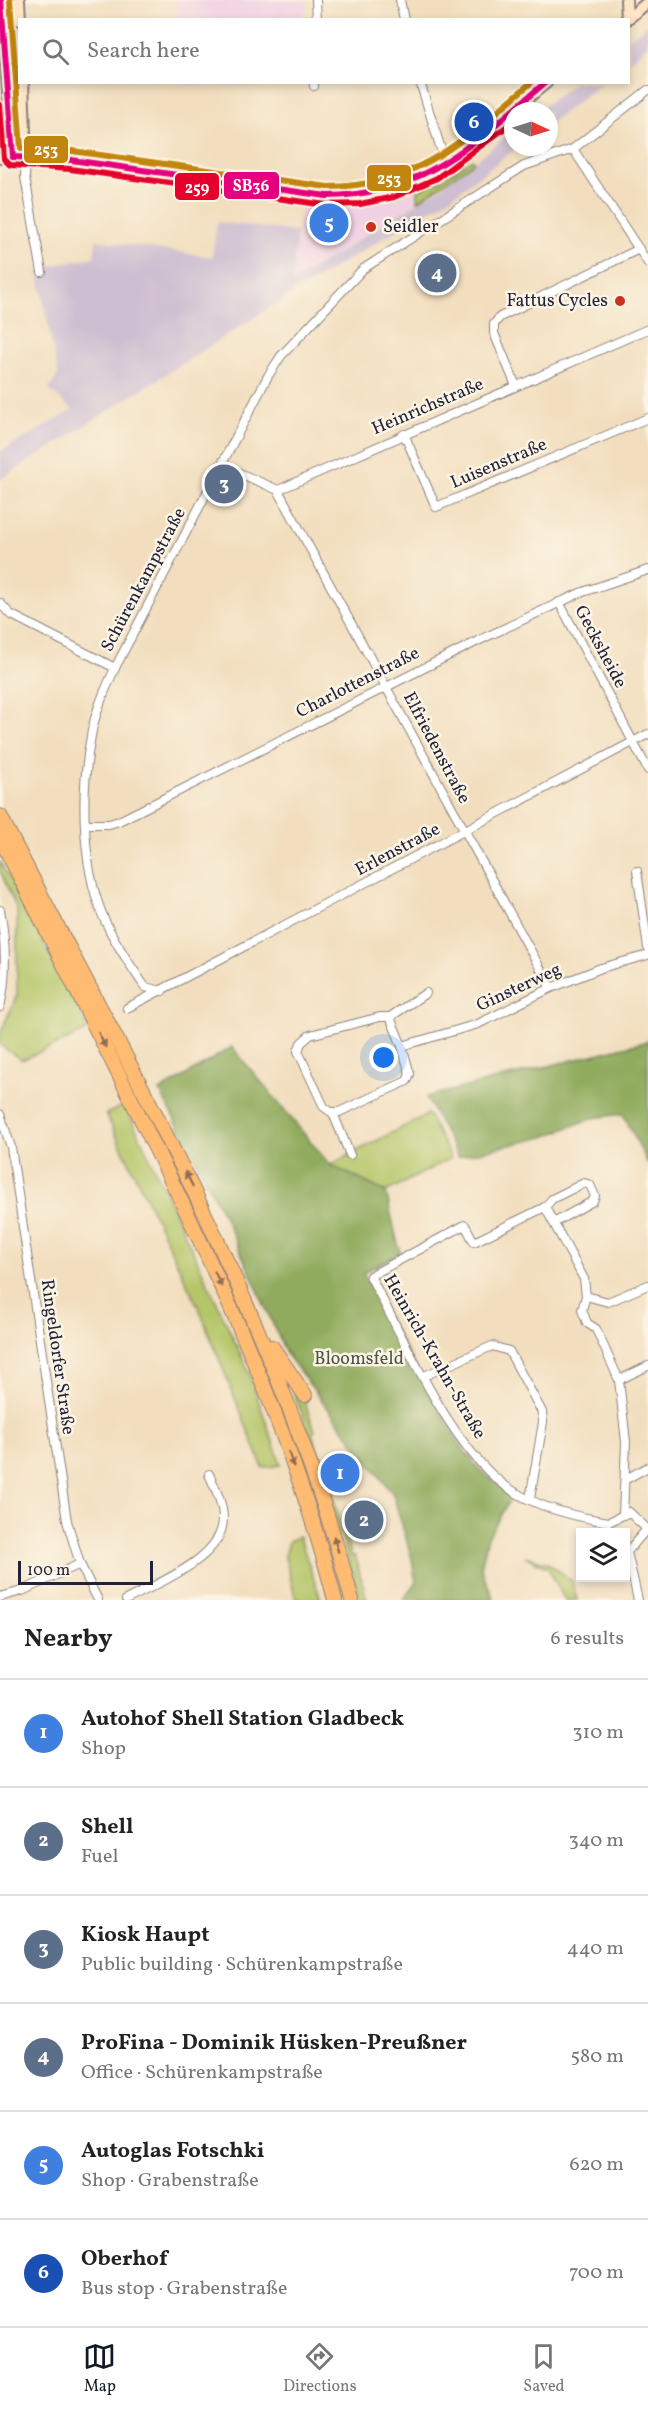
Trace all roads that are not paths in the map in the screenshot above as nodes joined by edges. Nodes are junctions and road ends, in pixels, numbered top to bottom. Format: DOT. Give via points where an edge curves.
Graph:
graph roads {
  1 [pos="1,0"];
  2 [pos="19,0"];
  3 [pos="316,0"];
  4 [pos="400,0"];
  5 [pos="626,0"];
  6 [pos="648,2"];
  7 [pos="20,18"];
  8 [pos="317,18"];
  9 [pos="404,18"];
  10 [pos="627,18"];
  11 [pos="628,18"];
  12 [pos="23,84"];
  13 [pos="421,84"];
  14 [pos="544,84"];
  15 [pos="648,90"];
  16 [pos="573,149"];
  17 [pos="26,156"];
  18 [pos="13,157"];
  19 [pos="0,158"];
  20 [pos="445,162"];
  21 [pos="25,169"];
  22 [pos="639,249"];
  23 [pos="648,263"];
  24 [pos="42,272"];
  25 [pos="648,329"];
  26 [pos="516,386"];
  27 [pos="648,418"];
  28 [pos="404,434"];
  29 [pos="221,465"];
  30 [pos="278,489"];
  31 [pos="647,572"];
  32 [pos="559,602"];
  33 [pos="0,603"];
  34 [pos="115,668"];
  35 [pos="386,687"];
  36 [pos="648,734"];
  37 [pos="634,742"];
  38 [pos="648,770"];
  39 [pos="0,816"];
  40 [pos="85,824"];
  41 [pos="464,832"];
  42 [pos="0,837"];
  43 [pos="637,871"];
  44 [pos="0,910"];
  45 [pos="648,948"];
  46 [pos="648,955"];
  47 [pos="551,988"];
  48 [pos="162,992"];
  49 [pos="426,993"];
  50 [pos="0,1007"];
  51 [pos="128,1008"];
  52 [pos="390,1017"];
  53 [pos="402,1046"];
  54 [pos="333,1113"];
  55 [pos="0,1114"];
  56 [pos="350,1155"];
  57 [pos="545,1208"];
  58 [pos="555,1222"];
  59 [pos="648,1285"];
  60 [pos="586,1296"];
  61 [pos="261,1334"];
  62 [pos="648,1366"];
  63 [pos="424,1376"];
  64 [pos="619,1380"];
  65 [pos="305,1395"];
  66 [pos="648,1467"];
  67 [pos="209,1474"];
  68 [pos="626,1479"];
  69 [pos="530,1499"];
  70 [pos="623,1515"];
  71 [pos="647,1530"];
  72 [pos="80,1564"];
  73 [pos="0,1597"];
  74 [pos="98,1600"];
  75 [pos="126,1600"];
  76 [pos="335,1600"];
  77 [pos="352,1600"];
  78 [pos="638,1600"];
  1 -- 18 [label="street"];
  2 -- 7 [label="street"];
  3 -- 8 [label="street"];
  4 -- 9 [label="street"];
  5 -- 10 [label="street"];
  6 -- 11 [label="street"];
  12 -- 17 [label="street"];
  13 -- 20 [label="street"];
  14 -- 20 [label="street"];
  15 -- 16 [label="street, Schürenkampstraße"];
  16 -- 22 [label="street"];
  16 -- 29 [label="street, Schürenkampstraße" via="525,166 363,269 276,361"];
  17 -- 18 [label="street"];
  17 -- 20 [label="street" via="327,196 361,195 392,188"];
  17 -- 21 [label="street"];
  18 -- 19 [label="street"];
  18 -- 21 [label="street"];
  21 -- 24 [label="street"];
  22 -- 23 [label="street"];
  22 -- 26 [label="street" via="501,317 494,324 494,333"];
  25 -- 26 [label="street, Heinrichstraße"];
  26 -- 28 [label="street, Heinrichstraße"];
  27 -- 28 [label="street, Luisenstraße" via="436,507"];
  28 -- 30 [label="street, Heinrichstraße"];
  29 -- 30 [label="street"];
  29 -- 34 [label="street, Schürenkampstraße"];
  30 -- 35 [label="street, Elfriedenstraße"];
  31 -- 32 [label="street, Charlottenstraße"];
  32 -- 35 [label="street, Charlottenstraße"];
  32 -- 37 [label="street, Gecksheide"];
  33 -- 34 [label="street" via="9,614"];
  34 -- 40 [label="street, Schürenkampstraße" via="99,703 91,736"];
  35 -- 40 [label="street, Charlottenstraße" via="119,820"];
  35 -- 41 [label="street, Elfriedenstraße"];
  36 -- 37 [label="street, Erlenstraße"];
  37 -- 38 [label="street, Gecksheide"];
  37 -- 41 [label="street, Erlenstraße"];
  61 -- 39 [label="highway, one-way" via="208,1216"];
  40 -- 48 [label="street, Schürenkampstraße" via="89,865 108,928 145,987"];
  41 -- 47 [label="street, Elfriedenstraße"];
  41 -- 48 [label="street, Erlenstraße"];
  42 -- 76 [label="highway, one-way" via="194,1225 258,1366 309,1510"];
  43 -- 45 [label="street"];
  44 -- 50 [label="street" via="5,934"];
  46 -- 47 [label="street, Ginsterweg"];
  47 -- 53 [label="street, Ginsterweg" via="478,1024"];
  48 -- 51 [label="street, Erlenstraße"];
  49 -- 52 [label="street"];
  52 -- 53 [label="street"];
  52 -- 54 [label="street" via="341,1025 310,1035 301,1043 298,1055 324,1107"];
  53 -- 54 [label="street" via="410,1074 407,1081"];
  54 -- 56 [label="street"];
  55 -- 72 [label="street, Ringeldorfer Straße" via="11,1147 67,1521"];
  57 -- 58 [label="street"];
  57 -- 58 [label="street, Heinrich-Krahn-Straße" via="552,1199 584,1183 590,1185 596,1196 593,1201"];
  57 -- 63 [label="street, Heinrich-Krahn-Straße" via="474,1242 465,1225 370,1276"];
  58 -- 60 [label="street" via="584,1279"];
  59 -- 60 [label="street" via="608,1302"];
  60 -- 64 [label="street" via="582,1310 587,1323 596,1329"];
  61 -- 65 [label="highway"];
  77 -- 61 [label="highway, one-way" via="326,1508"];
  62 -- 64 [label="street"];
  63 -- 69 [label="street, Heinrich-Krahn-Straße" via="479,1463 512,1491"];
  63 -- 69 [label="street" via="492,1346 509,1351 542,1412"];
  64 -- 68 [label="street"];
  66 -- 68 [label="street"];
  67 -- 75 [label="street" via="223,1522 210,1548 195,1563"];
  68 -- 70 [label="street"];
  69 -- 70 [label="street, Heinrich-Krahn-Straße" via="561,1512 609,1522"];
  70 -- 71 [label="street" via="628,1512"];
  71 -- 78 [label="street" via="627,1552"];
  72 -- 73 [label="street"];
  72 -- 74 [label="street, Ringeldorfer Straße"];
}
